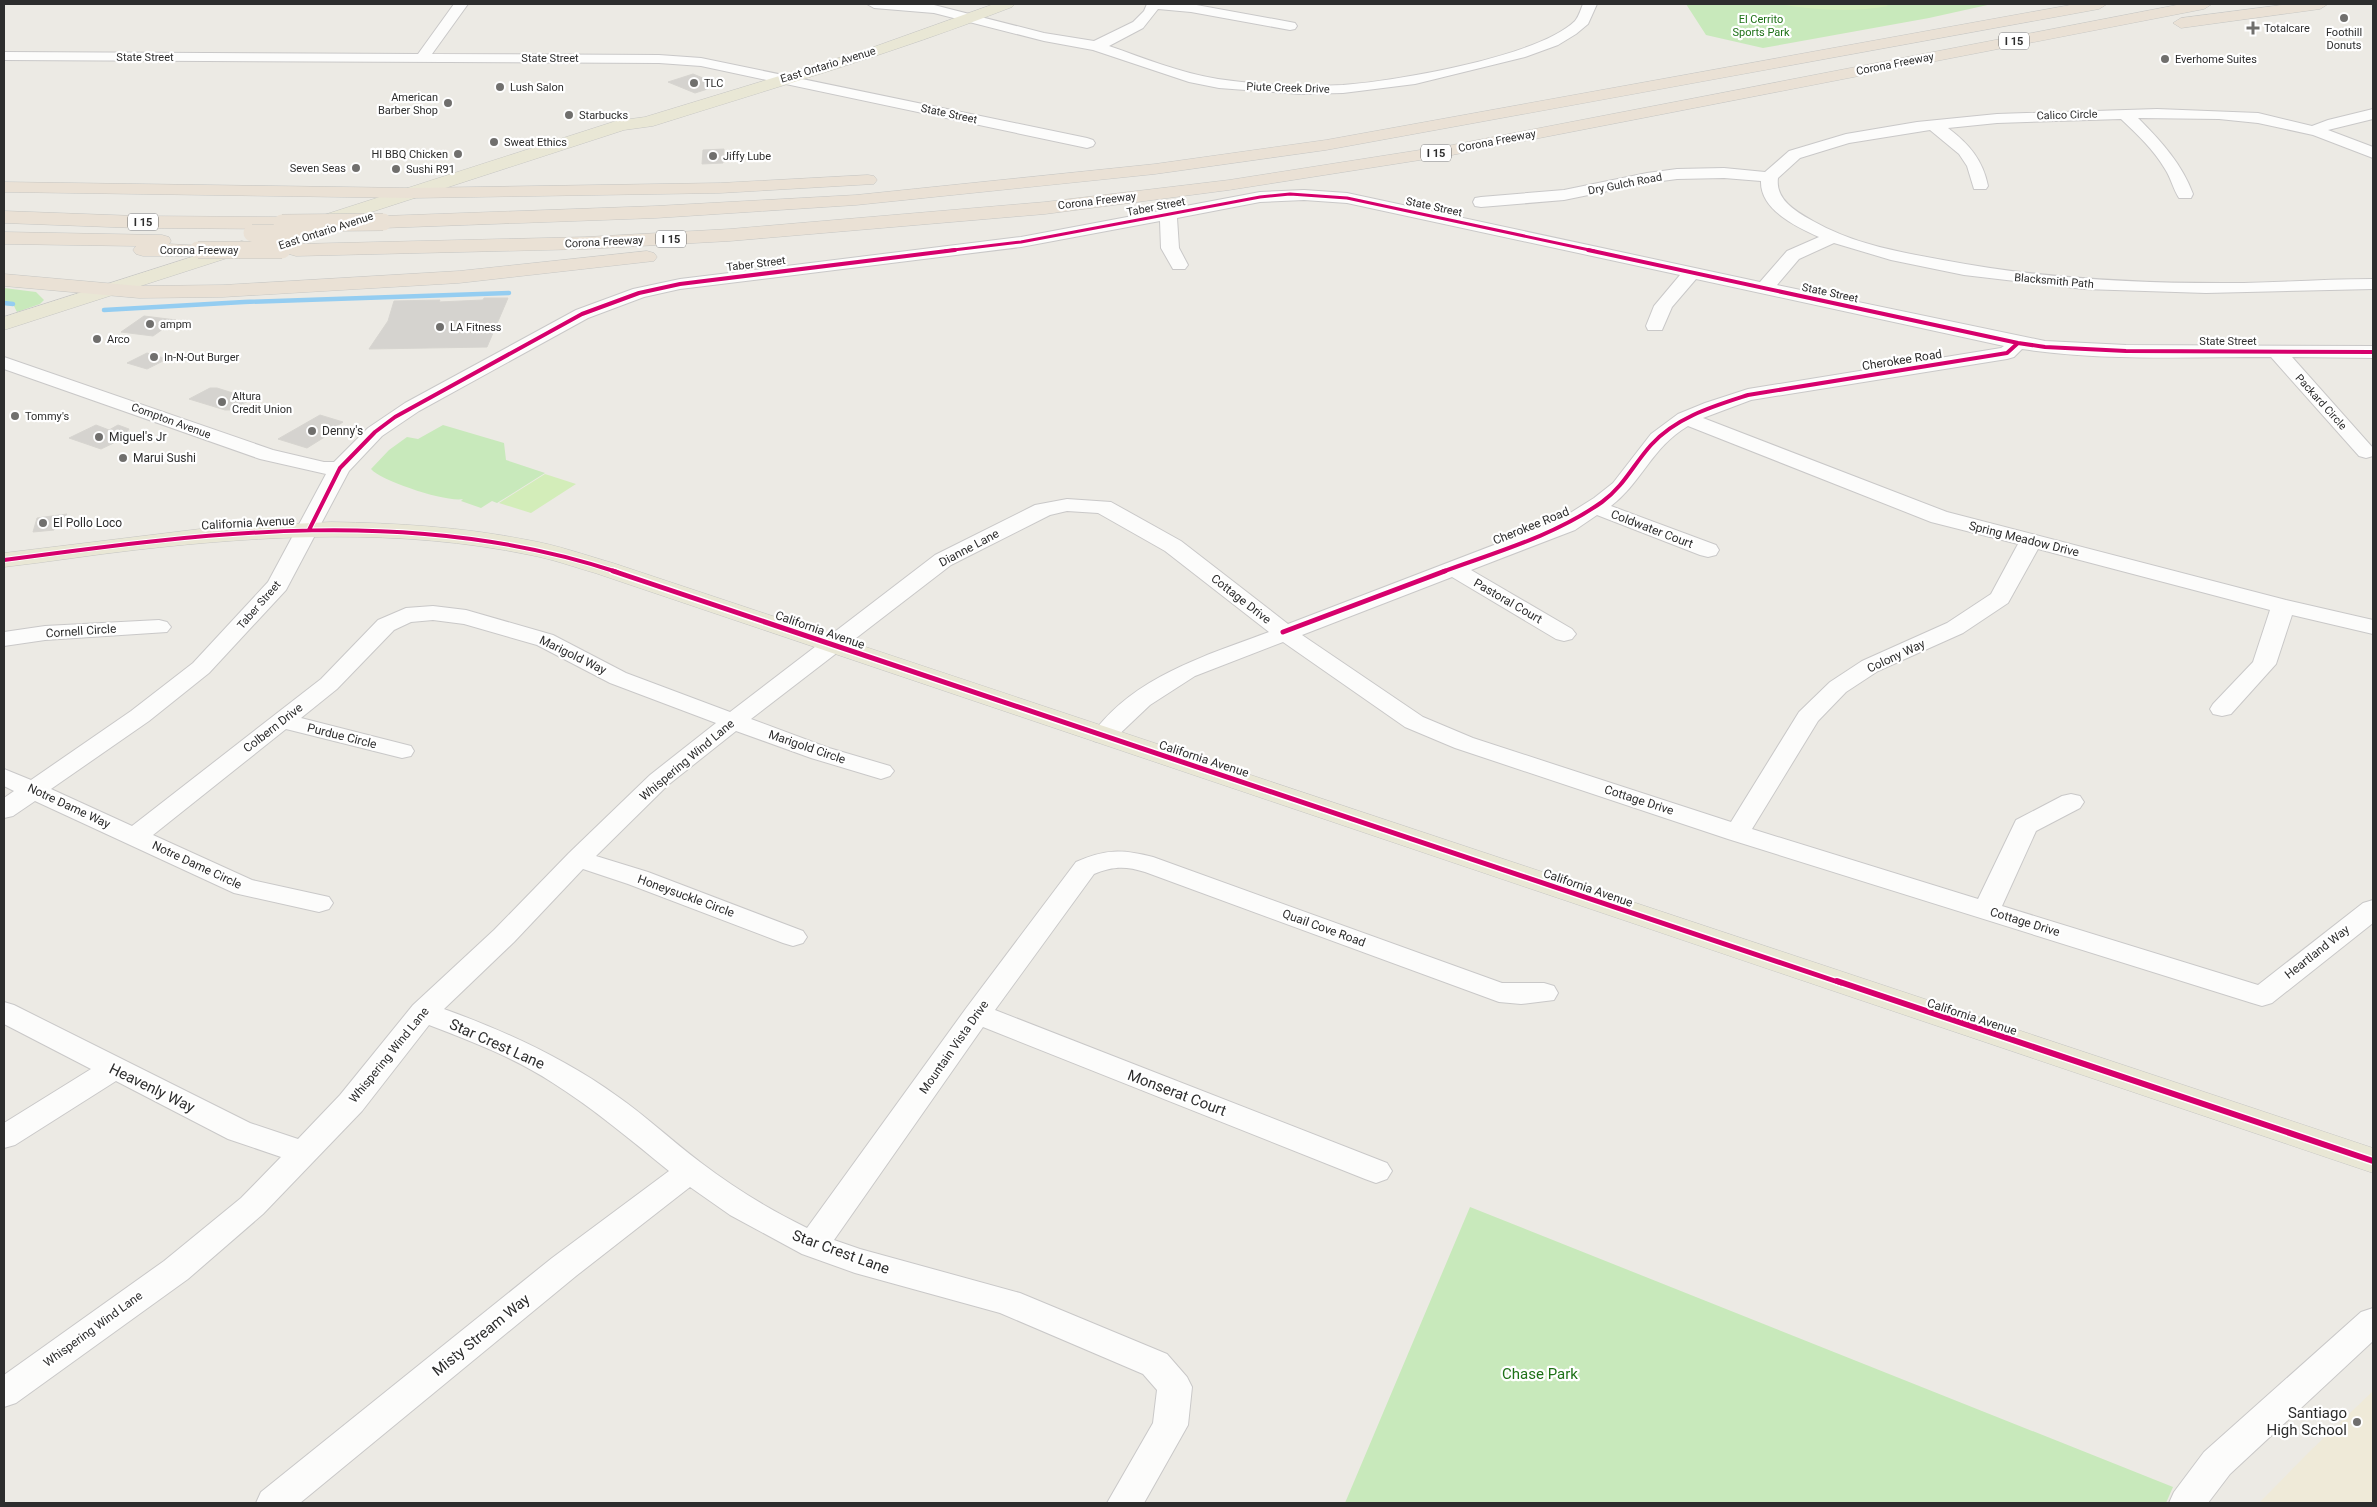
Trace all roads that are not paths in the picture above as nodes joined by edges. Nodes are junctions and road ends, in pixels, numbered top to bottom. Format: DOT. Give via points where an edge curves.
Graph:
graph roads {
  1 [pos="462,4"];
  2 [pos="874,4"];
  3 [pos="882,4"];
  4 [pos="1007,4"];
  5 [pos="1154,4"];
  6 [pos="1590,4"];
  7 [pos="2047,4"];
  8 [pos="2099,4"];
  9 [pos="2130,4"];
  10 [pos="2166,4"];
  11 [pos="2191,4"];
  12 [pos="2204,4"];
  13 [pos="2320,4"];
  14 [pos="971,18"];
  15 [pos="2061,25"];
  16 [pos="1290,26"];
  17 [pos="1096,46"];
  18 [pos="4,56"];
  19 [pos="422,58"];
  20 [pos="1793,61"];
  21 [pos="1824,78"];
  22 [pos="785,79"];
  23 [pos="2125,114"];
  24 [pos="2373,114"];
  25 [pos="647,122"];
  26 [pos="1935,126"];
  27 [pos="2312,131"];
  28 [pos="578,138"];
  29 [pos="1088,143"];
  30 [pos="1326,145"];
  31 [pos="2373,153"];
  32 [pos="546,158"];
  33 [pos="1770,177"];
  34 [pos="1980,186"];
  35 [pos="4,187"];
  36 [pos="444,192"];
  37 [pos="412,193"];
  38 [pos="1290,194"];
  39 [pos="2185,194"];
  40 [pos="1481,202"];
  41 [pos="1045,208"];
  42 [pos="1168,215"];
  43 [pos="4,217"];
  44 [pos="4,228"];
  45 [pos="4,238"];
  46 [pos="1832,238"];
  47 [pos="4,248"];
  48 [pos="1179,265"];
  49 [pos="1692,273"];
  50 [pos="4,282"];
  51 [pos="2373,284"];
  52 [pos="110,289"];
  53 [pos="1764,289"];
  54 [pos="139,292"];
  55 [pos="61,304"];
  56 [pos="7,324"];
  57 [pos="1655,326"];
  58 [pos="4,338"];
  59 [pos="2018,343"];
  60 [pos="2276,351"];
  61 [pos="2373,352"];
  62 [pos="4,363"];
  63 [pos="1686,418"];
  64 [pos="2366,452"];
  65 [pos="340,468"];
  66 [pos="1067,505"];
  67 [pos="1595,507"];
  68 [pos="309,530"];
  69 [pos="2031,541"];
  70 [pos="1708,550"];
  71 [pos="4,560"];
  72 [pos="1452,568"];
  73 [pos="2283,606"];
  74 [pos="406,615"];
  75 [pos="159,626"];
  76 [pos="2373,627"];
  77 [pos="1283,632"];
  78 [pos="1564,634"];
  79 [pos="4,639"];
  80 [pos="832,644"];
  81 [pos="2222,710"];
  82 [pos="282,721"];
  83 [pos="734,722"];
  84 [pos="1103,736"];
  85 [pos="402,751"];
  86 [pos="881,771"];
  87 [pos="4,777"];
  88 [pos="34,790"];
  89 [pos="2071,802"];
  90 [pos="4,810"];
  91 [pos="1738,833"];
  92 [pos="135,836"];
  93 [pos="578,858"];
  94 [pos="1104,858"];
  95 [pos="318,903"];
  96 [pos="2373,909"];
  97 [pos="1986,910"];
  98 [pos="792,937"];
  99 [pos="1544,993"];
  100 [pos="2262,996"];
  101 [pos="4,1012"];
  102 [pos="423,1012"];
  103 [pos="977,1014"];
  104 [pos="113,1069"];
  105 [pos="4,1137"];
  106 [pos="304,1153"];
  107 [pos="2373,1161"];
  108 [pos="690,1170"];
  109 [pos="1376,1171"];
  110 [pos="814,1245"];
  111 [pos="2373,1321"];
  112 [pos="4,1393"];
  113 [pos="274,1503"];
  114 [pos="1125,1503"];
  115 [pos="2187,1503"];
  1 -- 19 [label="street"];
  2 -- 3 [label="street, Piute Creek Drive"];
  3 -- 14 [label="street, Piute Creek Drive" via="934,9"];
  4 -- 14 [label="main road, East Ontario Avenue"];
  5 -- 16 [label="street"];
  5 -- 17 [label="street" via="1152,13 1142,21"];
  6 -- 17 [label="street, Piute Creek Drive" via="1583,21 1571,31 1520,54 1415,80 1343,90 1219,84 1159,69"];
  7 -- 20 [label="highway"];
  8 -- 20 [label="highway, Corona Freeway / I 15"];
  9 -- 44 [label="highway, bridge" via="1400,141 1267,163 1007,194 790,214 582,226 252,233"];
  10 -- 15 [label="highway"];
  11 -- 15 [label="highway"];
  12 -- 21 [label="highway, Corona Freeway / I 15"];
  13 -- 21 [label="highway"];
  14 -- 17 [label="street, Piute Creek Drive" via="1044,37"];
  14 -- 22 [label="main road, East Ontario Avenue"];
  15 -- 45 [label="highway" via="1490,134 1215,178 1054,198 704,228 451,240 224,242"];
  18 -- 19 [label="street, State Street"];
  19 -- 22 [label="street, State Street" via="659,59 701,62"];
  20 -- 30 [label="highway, Corona Freeway / I 15"];
  21 -- 41 [label="highway, Corona Freeway / I 15" via="1323,172"];
  22 -- 25 [label="main road, East Ontario Avenue"];
  22 -- 29 [label="street, State Street"];
  23 -- 26 [label="street, Calico Circle" via="2035,116"];
  23 -- 27 [label="street, Calico Circle" via="2204,113 2258,118"];
  23 -- 39 [label="street" via="2155,143 2180,176"];
  24 -- 27 [label="street"];
  25 -- 28 [label="main road, East Ontario Avenue" via="622,125"];
  25 -- 32 [label="main road, East Ontario Avenue" via="641,129"];
  26 -- 33 [label="street, Calico Circle" via="1875,132 1808,147 1784,159"];
  26 -- 34 [label="street" via="1961,145 1978,171"];
  27 -- 31 [label="street, Calico Circle" via="2346,140"];
  28 -- 32 [label="main road" via="578,144"];
  28 -- 37 [label="main road, East Ontario Avenue"];
  30 -- 36 [label="highway" via="1296,144 890,179 720,188"];
  30 -- 43 [label="highway, Corona Freeway / I 15, bridge" via="1091,177 856,200 647,212 282,223"];
  32 -- 36 [label="main road, East Ontario Avenue"];
  33 -- 40 [label="street, Dry Gulch Road" via="1680,174 1546,198"];
  33 -- 46 [label="street, Blacksmith Path" via="1769,189 1776,201 1792,215"];
  35 -- 37 [label="highway"];
  36 -- 37 [label="highway"];
  36 -- 54 [label="main road, East Ontario Avenue"];
  37 -- 52 [label="main road, East Ontario Avenue"];
  38 -- 42 [label="street, Taber Street"];
  38 -- 49 [label="street, State Street" via="1347,198"];
  41 -- 47 [label="highway, Corona Freeway / I 15, bridge" via="730,235 586,243 296,250"];
  41 -- 54 [label="highway" via="990,220 459,277 311,287"];
  42 -- 48 [label="street" via="1170,248"];
  42 -- 65 [label="street, Taber Street" via="1021,242 680,284 639,293 554,327 412,407 375,432"];
  46 -- 51 [label="street, Blacksmith Path" via="1934,264 2064,283 2243,288"];
  46 -- 53 [label="street" via="1793,255"];
  49 -- 53 [label="street, State Street"];
  49 -- 57 [label="street" via="1663,306"];
  50 -- 52 [label="highway"];
  50 -- 55 [label="highway" via="52,289 62,296"];
  52 -- 54 [label="highway"];
  52 -- 55 [label="main road, East Ontario Avenue"];
  52 -- 56 [label="main road" via="96,299"];
  53 -- 59 [label="street, State Street"];
  54 -- 58 [label="main road, East Ontario Avenue"];
  55 -- 56 [label="main road, East Ontario Avenue"];
  59 -- 60 [label="street, State Street" via="2126,351"];
  59 -- 63 [label="street, Cherokee Road" via="2007,353 1748,395"];
  60 -- 61 [label="street, State Street"];
  60 -- 64 [label="street, Packard Circle"];
  62 -- 65 [label="street, Compton Avenue" via="267,455 324,468"];
  63 -- 67 [label="street, Cherokee Road" via="1656,439 1622,486"];
  63 -- 69 [label="street, Spring Meadow Drive" via="1939,516"];
  65 -- 68 [label="street, Taber Street"];
  66 -- 77 [label="street, Cottage Drive" via="1104,507 1173,546"];
  66 -- 80 [label="street, Dianne Lane" via="1042,510 943,560"];
  67 -- 70 [label="street, Coldwater Court"];
  67 -- 72 [label="street, Cherokee Road" via="1567,525"];
  68 -- 71 [label="main road, California Avenue" via="214,533"];
  68 -- 80 [label="main road, California Avenue" via="387,530 463,536 529,547 604,568"];
  68 -- 88 [label="street, Taber Street" via="278,584 201,668 140,716"];
  69 -- 73 [label="street, Spring Meadow Drive"];
  69 -- 91 [label="street, Colony Way" via="2000,598 1955,628 1870,666 1838,687 1808,717"];
  72 -- 77 [label="street, Cherokee Road"];
  72 -- 78 [label="street, Pastoral Court"];
  73 -- 76 [label="street, Spring Meadow Drive"];
  73 -- 81 [label="street" via="2264,664"];
  74 -- 82 [label="street, Colbern Drive" via="386,625 329,684"];
  74 -- 83 [label="street, Marigold Way" via="433,613 466,618 545,640 618,678"];
  75 -- 79 [label="street, Cornell Circle" via="45,633"];
  77 -- 84 [label="street, Cherokee Road" via="1186,671 1153,688"];
  77 -- 91 [label="street, Cottage Drive" via="1414,722 1464,743"];
  80 -- 83 [label="street, Whispering Wind Lane"];
  80 -- 84 [label="main road, California Avenue"];
  82 -- 85 [label="street, Purdue Circle"];
  82 -- 92 [label="street, Colbern Drive"];
  83 -- 86 [label="street, Marigold Circle"];
  83 -- 93 [label="street, Whispering Wind Lane" via="659,780"];
  84 -- 107 [label="main road, California Avenue"];
  87 -- 88 [label="street, Notre Dame Way"];
  88 -- 90 [label="street, Taber Street"];
  88 -- 92 [label="street, Notre Dame Way"];
  89 -- 97 [label="street" via="2025,826"];
  91 -- 97 [label="street, Cottage Drive"];
  92 -- 95 [label="street, Notre Dame Circle" via="244,887"];
  93 -- 98 [label="street, Honeysuckle Circle"];
  93 -- 102 [label="street, Whispering Wind Lane" via="504,936"];
  94 -- 99 [label="street, Quail Cove Road" via="1127,858 1154,866 1499,992"];
  94 -- 103 [label="street, Mountain Vista Drive" via="1084,868"];
  96 -- 100 [label="street, Heartland Way"];
  97 -- 100 [label="street, Cottage Drive"];
  101 -- 104 [label="street, Heavenly Way"];
  102 -- 106 [label="street, Whispering Wind Lane" via="351,1103"];
  102 -- 108 [label="street, Star Crest Lane" via="482,1034 562,1074 607,1104"];
  103 -- 109 [label="street, Monserat Court"];
  103 -- 110 [label="street, Mountain Vista Drive"];
  104 -- 105 [label="street"];
  104 -- 106 [label="street, Heavenly Way" via="239,1131"];
  106 -- 112 [label="street, Whispering Wind Lane" via="252,1206 176,1270"];
  108 -- 110 [label="street, Star Crest Lane" via="741,1207"];
  108 -- 113 [label="street, Misty Stream Way" via="564,1267"];
  110 -- 114 [label="street, Star Crest Lane" via="855,1260 1008,1302 1156,1364 1175,1387 1170,1425"];
  111 -- 115 [label="street" via="2217,1464"];
}
